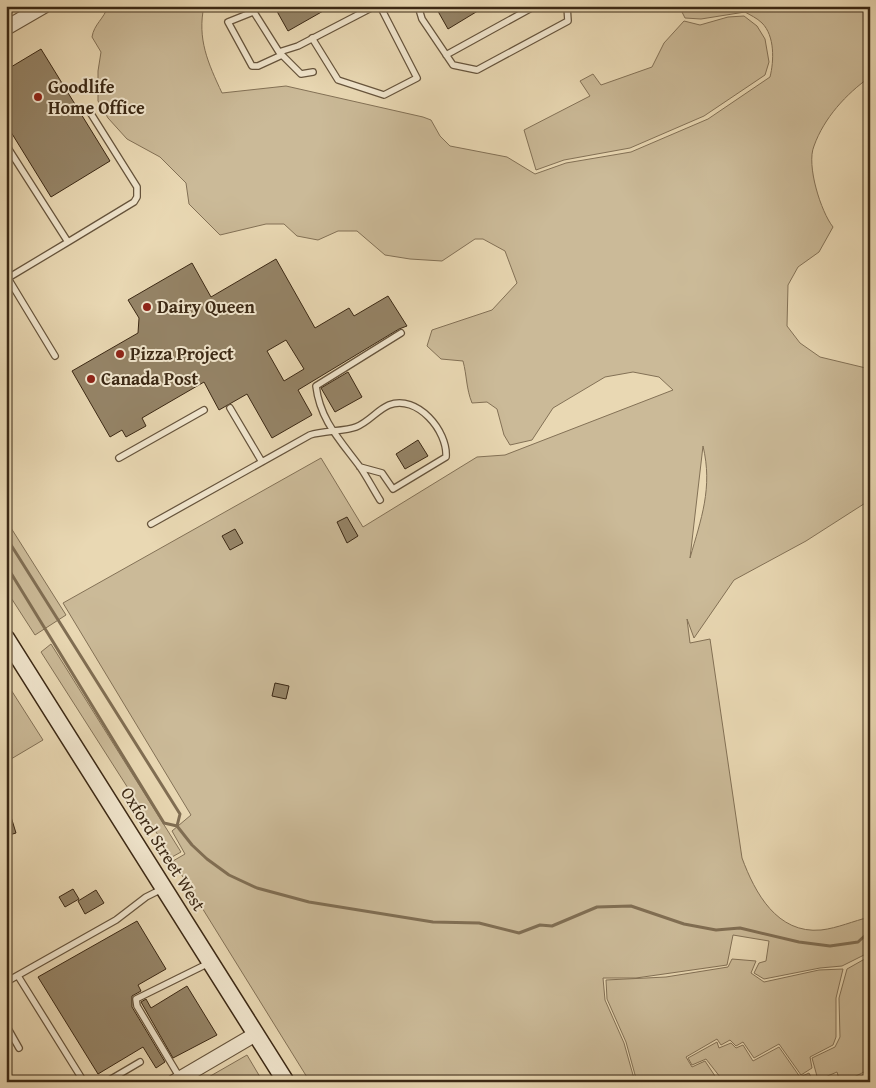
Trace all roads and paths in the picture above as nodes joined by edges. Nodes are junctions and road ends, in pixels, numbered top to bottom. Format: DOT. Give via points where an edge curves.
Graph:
graph roads {
  1 [pos="44,6"];
  2 [pos="375,6"];
  3 [pos="380,6"];
  4 [pos="418,6"];
  5 [pos="535,6"];
  6 [pos="567,6"];
  7 [pos="252,9"];
  8 [pos="6,28"];
  9 [pos="312,38"];
  10 [pos="281,53"];
  11 [pos="446,55"];
  12 [pos="312,72"];
  13 [pos="88,109"];
  14 [pos="6,145"];
  15 [pos="68,242"];
  16 [pos="7,276"];
  17 [pos="401,333"];
  18 [pos="55,356"];
  19 [pos="230,408"];
  20 [pos="204,410"];
  21 [pos="330,430"];
  22 [pos="119,458"];
  23 [pos="262,462"];
  24 [pos="360,467"];
  25 [pos="380,500"];
  26 [pos="151,524"];
  27 [pos="6,638"];
  28 [pos="164,888"];
  29 [pos="211,962"];
  30 [pos="18,976"];
  31 [pos="6,982"];
  32 [pos="6,1025"];
  33 [pos="256,1034"];
  34 [pos="19,1048"];
  35 [pos="140,1062"];
  36 [pos="177,1080"];
  37 [pos="84,1082"];
  38 [pos="106,1082"];
  39 [pos="286,1082"];
  1 -- 8 [label="street"];
  2 -- 9 [label="lane"];
  3 -- 9 [label="lane" via="416,78 384,95 338,80"];
  4 -- 11 [label="lane" via="422,19"];
  5 -- 11 [label="lane"];
  6 -- 11 [label="lane" via="568,21 477,70 453,65"];
  7 -- 10 [label="lane"];
  7 -- 10 [label="lane" via="228,22 252,66"];
  9 -- 10 [label="lane"];
  10 -- 12 [label="lane" via="300,74"];
  13 -- 15 [label="lane" via="137,187 137,197 134,202"];
  14 -- 15 [label="lane"];
  15 -- 16 [label="lane"];
  16 -- 18 [label="lane"];
  17 -- 21 [label="lane" via="316,386 320,409"];
  19 -- 23 [label="lane"];
  20 -- 22 [label="lane"];
  21 -- 23 [label="lane" via="310,434"];
  21 -- 24 [label="lane"];
  21 -- 24 [label="lane" via="355,427 389,405 412,404 430,418 447,451 446,457 393,489 382,473"];
  23 -- 26 [label="lane"];
  24 -- 25 [label="lane"];
  27 -- 28 [label="main road, Oxford Street West"];
  28 -- 29 [label="main road, Oxford Street West"];
  28 -- 30 [label="lane" via="116,920"];
  29 -- 33 [label="main road, Oxford Street West"];
  29 -- 36 [label="lane" via="136,999"];
  30 -- 31 [label="lane"];
  30 -- 37 [label="lane"];
  32 -- 34 [label="lane"];
  33 -- 36 [label="street"];
  33 -- 39 [label="main road, Oxford Street West"];
  35 -- 38 [label="lane"];
}
